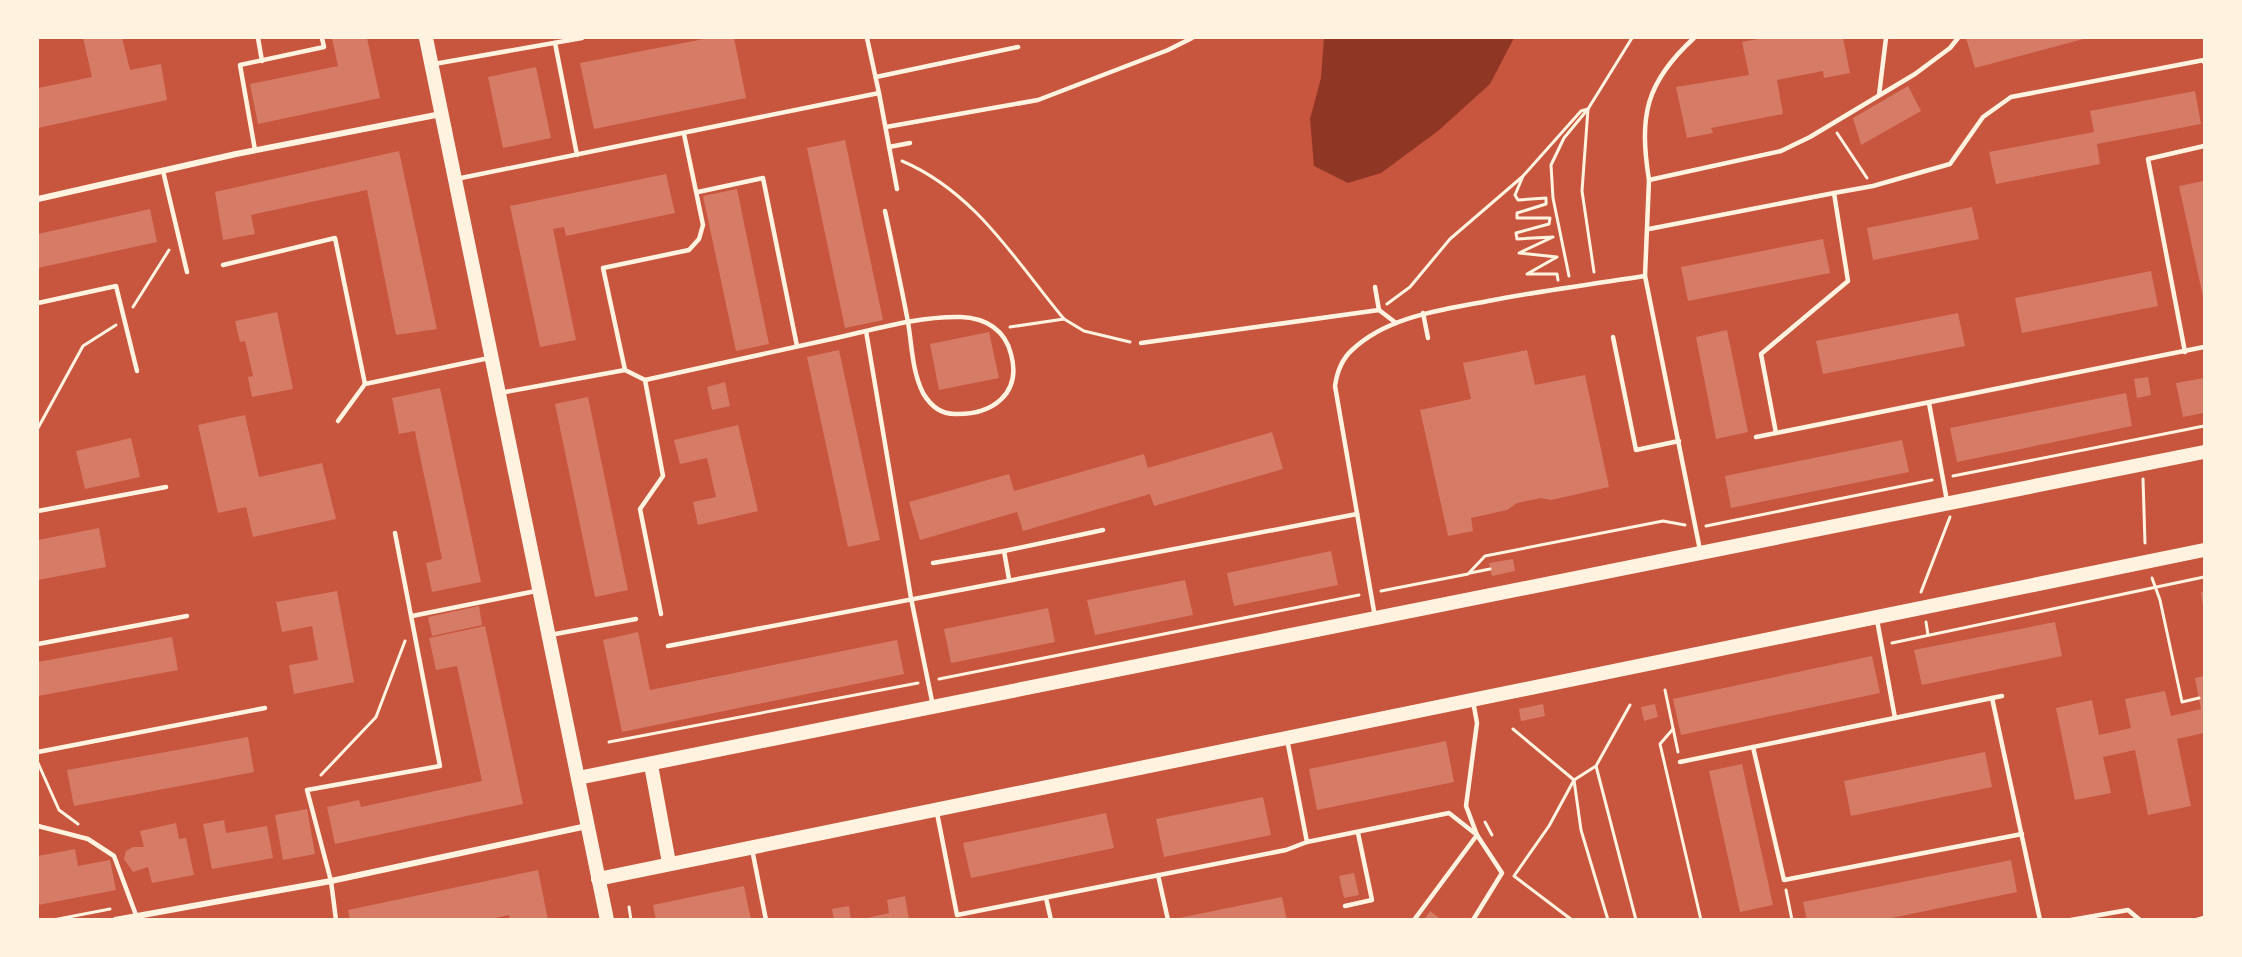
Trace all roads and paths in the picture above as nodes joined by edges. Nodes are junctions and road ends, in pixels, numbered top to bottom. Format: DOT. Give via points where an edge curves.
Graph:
graph roads {
  1 [pos="258,38"];
  2 [pos="322,38"];
  3 [pos="426,38"];
  4 [pos="582,38"];
  5 [pos="867,38"];
  6 [pos="1192,38"];
  7 [pos="1632,38"];
  8 [pos="1694,38"];
  9 [pos="1886,38"];
  10 [pos="1958,38"];
  11 [pos="555,42"];
  12 [pos="1018,47"];
  13 [pos="262,61"];
  14 [pos="2205,62"];
  15 [pos="431,65"];
  16 [pos="876,77"];
  17 [pos="879,93"];
  18 [pos="1879,94"];
  19 [pos="1588,109"];
  20 [pos="441,113"];
  21 [pos="886,127"];
  22 [pos="684,134"];
  23 [pos="910,143"];
  24 [pos="1843,143"];
  25 [pos="2205,146"];
  26 [pos="890,147"];
  27 [pos="255,150"];
  28 [pos="577,155"];
  29 [pos="891,157"];
  30 [pos="163,171"];
  31 [pos="1523,176"];
  32 [pos="454,179"];
  33 [pos="1649,180"];
  34 [pos="1873,186"];
  35 [pos="897,189"];
  36 [pos="698,192"];
  37 [pos="1834,193"];
  38 [pos="38,199"];
  39 [pos="885,211"];
  40 [pos="1649,229"];
  41 [pos="178,235"];
  42 [pos="1591,261"];
  43 [pos="223,265"];
  44 [pos="187,272"];
  45 [pos="1569,274"];
  46 [pos="1645,276"];
  47 [pos="1375,287"];
  48 [pos="1559,287"];
  49 [pos="38,303"];
  50 [pos="1379,310"];
  51 [pos="1424,313"];
  52 [pos="1064,319"];
  53 [pos="124,320"];
  54 [pos="908,322"];
  55 [pos="1396,323"];
  56 [pos="999,329"];
  57 [pos="866,331"];
  58 [pos="1613,337"];
  59 [pos="1428,338"];
  60 [pos="1141,343"];
  61 [pos="797,346"];
  62 [pos="2205,347"];
  63 [pos="2185,351"];
  64 [pos="492,358"];
  65 [pos="625,370"];
  66 [pos="137,371"];
  67 [pos="645,380"];
  68 [pos="365,384"];
  69 [pos="500,393"];
  70 [pos="1929,403"];
  71 [pos="338,421"];
  72 [pos="2205,426"];
  73 [pos="38,428"];
  74 [pos="1776,433"];
  75 [pos="1756,437"];
  76 [pos="1679,441"];
  77 [pos="2205,452"];
  78 [pos="1943,478"];
  79 [pos="2143,479"];
  80 [pos="166,487"];
  81 [pos="1947,503"];
  82 [pos="38,511"];
  83 [pos="1357,514"];
  84 [pos="1950,518"];
  85 [pos="1697,528"];
  86 [pos="1103,530"];
  87 [pos="395,533"];
  88 [pos="2145,543"];
  89 [pos="2205,549"];
  90 [pos="1004,551"];
  91 [pos="1701,553"];
  92 [pos="933,563"];
  93 [pos="1490,569"];
  94 [pos="1468,574"];
  95 [pos="2205,577"];
  96 [pos="2152,578"];
  97 [pos="1009,579"];
  98 [pos="2153,587"];
  99 [pos="539,591"];
  100 [pos="1371,593"];
  101 [pos="910,598"];
  102 [pos="1922,606"];
  103 [pos="661,614"];
  104 [pos="187,616"];
  105 [pos="412,616"];
  106 [pos="1876,616"];
  107 [pos="636,619"];
  108 [pos="1376,619"];
  109 [pos="548,635"];
  110 [pos="1928,635"];
  111 [pos="38,644"];
  112 [pos="1882,645"];
  113 [pos="668,646"];
  114 [pos="927,681"];
  115 [pos="1665,690"];
  116 [pos="2002,696"];
  117 [pos="1992,698"];
  118 [pos="2199,698"];
  119 [pos="1473,701"];
  120 [pos="1630,705"];
  121 [pos="265,708"];
  122 [pos="933,708"];
  123 [pos="1895,718"];
  124 [pos="1513,729"];
  125 [pos="1673,729"];
  126 [pos="1287,739"];
  127 [pos="609,742"];
  128 [pos="1753,747"];
  129 [pos="38,752"];
  130 [pos="1680,762"];
  131 [pos="651,765"];
  132 [pos="1596,766"];
  133 [pos="578,778"];
  134 [pos="1574,780"];
  135 [pos="307,790"];
  136 [pos="936,809"];
  137 [pos="1484,819"];
  138 [pos="587,826"];
  139 [pos="39,828"];
  140 [pos="1358,833"];
  141 [pos="2022,834"];
  142 [pos="1477,836"];
  143 [pos="1494,839"];
  144 [pos="1307,842"];
  145 [pos="752,847"];
  146 [pos="669,863"];
  147 [pos="1509,867"];
  148 [pos="1158,875"];
  149 [pos="1514,876"];
  150 [pos="598,879"];
  151 [pos="1784,880"];
  152 [pos="331,881"];
  153 [pos="1046,898"];
  154 [pos="132,905"];
  155 [pos="1345,906"];
  156 [pos="629,907"];
  157 [pos="136,915"];
  158 [pos="958,917"];
  159 [pos="2205,918"];
  160 [pos="52,920"];
  161 [pos="115,920"];
  162 [pos="336,920"];
  163 [pos="607,920"];
  164 [pos="631,920"];
  165 [pos="766,920"];
  166 [pos="1051,920"];
  167 [pos="1168,920"];
  168 [pos="1414,920"];
  169 [pos="1473,920"];
  170 [pos="1572,920"];
  171 [pos="1608,920"];
  172 [pos="1636,920"];
  173 [pos="1701,920"];
  174 [pos="1792,920"];
  175 [pos="2040,920"];
  176 [pos="2071,920"];
  177 [pos="2140,920"];
  178 [pos="2196,920"];
  1 -- 13 [label="lane"];
  2 -- 13 [label="lane" via="324,47"];
  3 -- 15 [label="main road"];
  4 -- 11 [label="lane"];
  5 -- 16 [label="lane"];
  6 -- 21 [label="lane" via="1038,100"];
  7 -- 19 [label="path"];
  8 -- 33 [label="lane" via="1662,76 1647,106 1644,140"];
  9 -- 18 [label="lane"];
  10 -- 18 [label="lane" via="1915,74"];
  11 -- 15 [label="lane"];
  11 -- 28 [label="lane"];
  12 -- 16 [label="lane"];
  13 -- 27 [label="lane" via="240,66"];
  14 -- 34 [label="lane" via="2011,97 1983,117 1950,164"];
  15 -- 20 [label="main road"];
  16 -- 17 [label="lane"];
  17 -- 21 [label="lane"];
  17 -- 22 [label="lane"];
  18 -- 33 [label="lane" via="1781,151"];
  19 -- 31 [label="path" via="1581,111"];
  19 -- 42 [label="path" via="1582,191"];
  19 -- 45 [label="path" via="1564,138 1551,165 1553,198"];
  20 -- 27 [label="street"];
  20 -- 32 [label="main road"];
  21 -- 26 [label="lane"];
  22 -- 28 [label="lane"];
  22 -- 36 [label="lane"];
  23 -- 26 [label="lane"];
  24 -- 34 [label="path"];
  25 -- 63 [label="lane" via="2148,159"];
  26 -- 29 [label="lane"];
  27 -- 30 [label="street"];
  28 -- 32 [label="lane"];
  29 -- 35 [label="lane"];
  29 -- 52 [label="path" via="952,189 1015,253"];
  30 -- 38 [label="street"];
  30 -- 41 [label="lane"];
  31 -- 48 [label="path" via="1515,195 1518,200 1546,198 1546,204 1517,213 1517,218 1550,218 1549,224 1516,233 1516,238 1553,237 1519,253 1557,257 1527,274 1557,274"];
  31 -- 50 [label="path" via="1450,239 1410,287"];
  32 -- 64 [label="main road"];
  33 -- 40 [label="lane"];
  34 -- 37 [label="lane"];
  36 -- 61 [label="lane" via="763,178"];
  36 -- 65 [label="lane" via="703,225 699,239 689,250 603,268"];
  37 -- 40 [label="lane"];
  37 -- 74 [label="lane" via="1848,281 1761,354"];
  39 -- 54 [label="lane"];
  40 -- 46 [label="lane"];
  41 -- 44 [label="lane"];
  41 -- 53 [label="path"];
  43 -- 68 [label="lane" via="335,238"];
  46 -- 48 [label="lane"];
  46 -- 76 [label="lane"];
  47 -- 50 [label="lane"];
  48 -- 51 [label="lane"];
  49 -- 53 [label="lane" via="116,286"];
  50 -- 55 [label="lane"];
  50 -- 60 [label="lane"];
  51 -- 55 [label="lane"];
  51 -- 59 [label="lane"];
  52 -- 56 [label="path"];
  52 -- 60 [label="path" via="1084,331"];
  53 -- 66 [label="lane"];
  53 -- 73 [label="path" via="83,346"];
  54 -- 56 [label="lane" via="962,317"];
  54 -- 56 [label="lane" via="915,371 924,393 934,407 947,414 984,411 1007,394 1013,362"];
  54 -- 57 [label="lane"];
  55 -- 83 [label="lane" via="1362,341 1342,361 1337,373 1335,386"];
  57 -- 61 [label="lane"];
  57 -- 101 [label="lane"];
  58 -- 76 [label="lane" via="1636,450"];
  61 -- 67 [label="lane"];
  62 -- 63 [label="lane"];
  63 -- 70 [label="lane"];
  64 -- 68 [label="lane"];
  64 -- 69 [label="main road"];
  65 -- 67 [label="lane"];
  65 -- 69 [label="lane"];
  67 -- 103 [label="lane" via="663,476 640,509"];
  68 -- 71 [label="lane"];
  69 -- 99 [label="main road"];
  70 -- 74 [label="lane"];
  70 -- 78 [label="lane"];
  72 -- 78 [label="path"];
  74 -- 75 [label="lane"];
  76 -- 85 [label="lane"];
  77 -- 81 [label="main road"];
  78 -- 81 [label="lane"];
  78 -- 85 [label="path"];
  79 -- 88 [label="path"];
  80 -- 82 [label="lane"];
  81 -- 91 [label="main road"];
  83 -- 97 [label="lane"];
  83 -- 100 [label="lane"];
  84 -- 102 [label="path" via="1920,593"];
  85 -- 91 [label="lane"];
  85 -- 94 [label="path" via="1663,521 1519,549 1485,556"];
  86 -- 90 [label="lane"];
  87 -- 105 [label="lane"];
  89 -- 102 [label="main road"];
  90 -- 92 [label="lane"];
  90 -- 97 [label="lane"];
  91 -- 108 [label="main road"];
  93 -- 94 [label="path"];
  94 -- 100 [label="path"];
  95 -- 98 [label="path"];
  96 -- 98 [label="path"];
  97 -- 101 [label="lane"];
  98 -- 110 [label="path"];
  98 -- 118 [label="path" via="2160,600 2181,702"];
  99 -- 105 [label="lane"];
  99 -- 109 [label="main road"];
  100 -- 108 [label="lane"];
  100 -- 114 [label="path"];
  101 -- 113 [label="lane"];
  101 -- 114 [label="lane"];
  102 -- 106 [label="main road"];
  102 -- 110 [label="path"];
  104 -- 111 [label="lane"];
  105 -- 135 [label="path" via="376,717"];
  105 -- 135 [label="lane" via="440,766"];
  106 -- 112 [label="lane"];
  106 -- 119 [label="main road"];
  107 -- 109 [label="lane"];
  108 -- 122 [label="main road"];
  109 -- 133 [label="main road"];
  110 -- 112 [label="path"];
  112 -- 123 [label="lane"];
  114 -- 122 [label="lane"];
  114 -- 127 [label="path"];
  115 -- 125 [label="path"];
  116 -- 117 [label="lane"];
  117 -- 123 [label="lane"];
  117 -- 141 [label="lane"];
  119 -- 126 [label="main road"];
  119 -- 142 [label="lane" via="1477,723 1466,807"];
  120 -- 132 [label="path"];
  121 -- 129 [label="lane"];
  122 -- 131 [label="main road"];
  123 -- 128 [label="lane"];
  124 -- 134 [label="path"];
  125 -- 130 [label="path"];
  125 -- 173 [label="path" via="1660,744"];
  126 -- 136 [label="main road"];
  126 -- 144 [label="lane"];
  128 -- 130 [label="lane"];
  128 -- 151 [label="lane"];
  131 -- 133 [label="main road"];
  131 -- 146 [label="main road"];
  132 -- 134 [label="path"];
  132 -- 172 [label="path"];
  133 -- 138 [label="main road"];
  134 -- 149 [label="path" via="1549,826"];
  134 -- 171 [label="path" via="1581,830"];
  135 -- 152 [label="lane"];
  136 -- 145 [label="main road"];
  136 -- 158 [label="lane"];
  137 -- 143 [label="path"];
  138 -- 150 [label="main road"];
  138 -- 152 [label="street"];
  139 -- 154 [label="lane" via="88,839 114,856"];
  140 -- 142 [label="lane" via="1449,813"];
  140 -- 144 [label="lane"];
  140 -- 155 [label="lane" via="1372,900"];
  141 -- 151 [label="lane"];
  141 -- 175 [label="lane"];
  142 -- 168 [label="lane"];
  142 -- 169 [label="lane" via="1502,873"];
  144 -- 148 [label="lane" via="1286,850"];
  145 -- 146 [label="main road"];
  145 -- 165 [label="lane"];
  146 -- 150 [label="main road"];
  147 -- 149 [label="path"];
  148 -- 153 [label="lane"];
  148 -- 167 [label="lane"];
  149 -- 170 [label="path"];
  150 -- 163 [label="main road"];
  151 -- 174 [label="path"];
  152 -- 157 [label="street"];
  152 -- 162 [label="lane"];
  153 -- 158 [label="lane"];
  153 -- 166 [label="lane"];
  154 -- 157 [label="lane"];
  154 -- 160 [label="path"];
  156 -- 164 [label="path"];
  157 -- 161 [label="street"];
  159 -- 178 [label="lane"];
  176 -- 177 [label="lane" via="2128,910"];
}
